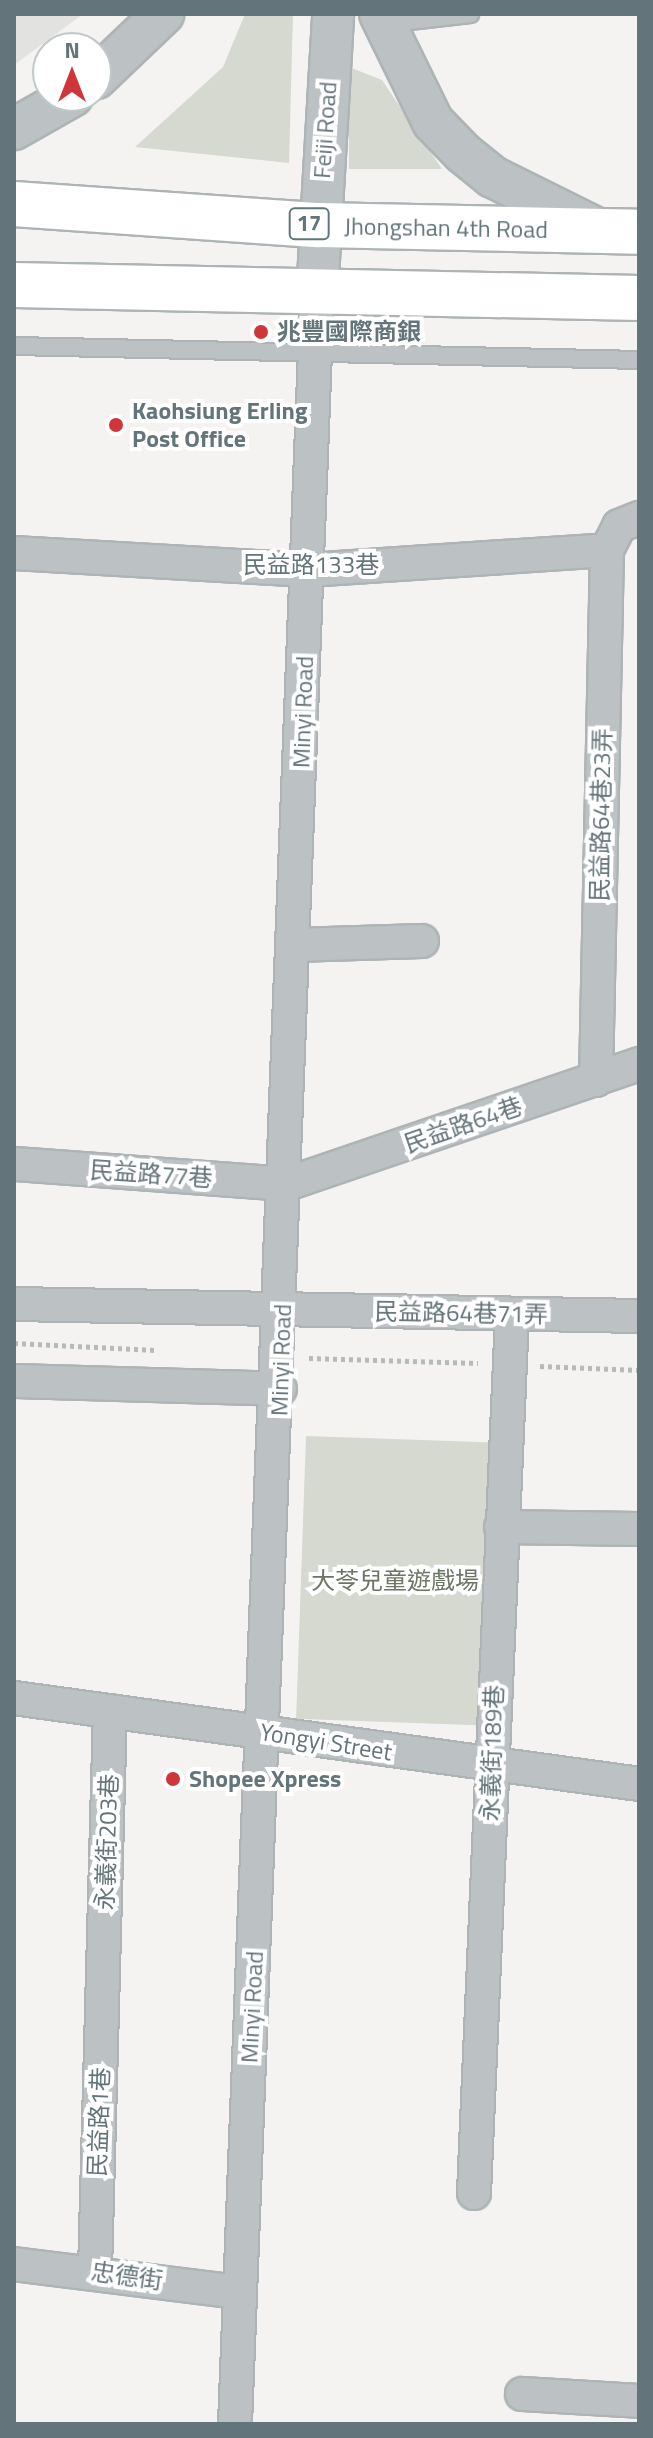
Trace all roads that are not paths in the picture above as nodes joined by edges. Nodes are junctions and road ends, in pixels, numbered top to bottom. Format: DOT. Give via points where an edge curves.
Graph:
graph roads {
  1 [pos="163,14"];
  2 [pos="333,14"];
  3 [pos="470,14"];
  4 [pos="381,19"];
  5 [pos="112,63"];
  6 [pos="44,112"];
  7 [pos="14,129"];
  8 [pos="14,204"];
  9 [pos="318,225"];
  10 [pos="622,232"];
  11 [pos="14,285"];
  12 [pos="317,295"];
  13 [pos="639,298"];
  14 [pos="14,346"];
  15 [pos="315,357"];
  16 [pos="639,360"];
  17 [pos="639,518"];
  18 [pos="607,550"];
  19 [pos="14,553"];
  20 [pos="308,570"];
  21 [pos="422,941"];
  22 [pos="295,945"];
  23 [pos="639,1064"];
  24 [pos="596,1080"];
  25 [pos="14,1164"];
  26 [pos="287,1184"];
  27 [pos="14,1304"];
  28 [pos="283,1311"];
  29 [pos="512,1314"];
  30 [pos="639,1316"];
  31 [pos="281,1376"];
  32 [pos="14,1381"];
  33 [pos="501,1527"];
  34 [pos="639,1529"];
  35 [pos="14,1698"];
  36 [pos="110,1711"];
  37 [pos="264,1732"];
  38 [pos="491,1767"];
  39 [pos="639,1784"];
  40 [pos="103,1972"];
  41 [pos="474,2193"];
  42 [pos="14,2264"];
  43 [pos="95,2271"];
  44 [pos="239,2292"];
  45 [pos="522,2394"];
  46 [pos="639,2401"];
  47 [pos="235,2424"];
  1 -- 5 [label="street"];
  2 -- 9 [label="street, Feiji Road"];
  3 -- 4 [label="lane"];
  4 -- 10 [label="street" via="433,122 463,153 493,177"];
  6 -- 7 [label="street"];
  8 -- 9 [label="main road, Jhongshan 4th Road / 17"];
  9 -- 10 [label="main road, Jhongshan 4th Road / 17"];
  9 -- 12 [label="street, Feiji Road"];
  11 -- 12 [label="main road"];
  12 -- 13 [label="main road"];
  12 -- 15 [label="street, Minyi Road"];
  14 -- 15 [label="lane"];
  15 -- 16 [label="lane"];
  15 -- 20 [label="street, Minyi Road"];
  17 -- 18 [label="street" via="619,526"];
  18 -- 20 [label="street, 民益路133巷"];
  18 -- 24 [label="street, 民益路64巷23弄"];
  19 -- 20 [label="street, 民益路133巷"];
  20 -- 22 [label="street, Minyi Road"];
  21 -- 22 [label="street"];
  22 -- 26 [label="street, Minyi Road"];
  23 -- 24 [label="street, 民益路64巷"];
  24 -- 26 [label="street, 民益路64巷"];
  25 -- 26 [label="street, 民益路77巷"];
  26 -- 28 [label="street, Minyi Road"];
  27 -- 28 [label="street"];
  28 -- 29 [label="street, 民益路64巷71弄"];
  28 -- 31 [label="street, Minyi Road"];
  29 -- 30 [label="street, 民益路64巷71弄"];
  29 -- 33 [label="street, 永義街189巷"];
  31 -- 32 [label="street"];
  31 -- 37 [label="street, Minyi Road"];
  33 -- 34 [label="street"];
  33 -- 38 [label="street, 永義街189巷"];
  35 -- 36 [label="street, Yongyi Street"];
  36 -- 37 [label="street, Yongyi Street"];
  36 -- 40 [label="street, 永義街203巷"];
  37 -- 38 [label="street, Yongyi Street"];
  37 -- 44 [label="street, Minyi Road"];
  38 -- 39 [label="street, Yongyi Street"];
  38 -- 41 [label="street, 永義街189巷"];
  40 -- 43 [label="street, 民益路1巷"];
  42 -- 43 [label="street, 忠德街"];
  43 -- 44 [label="street, 忠德街"];
  44 -- 47 [label="street, Minyi Road"];
  45 -- 46 [label="street"];
}
